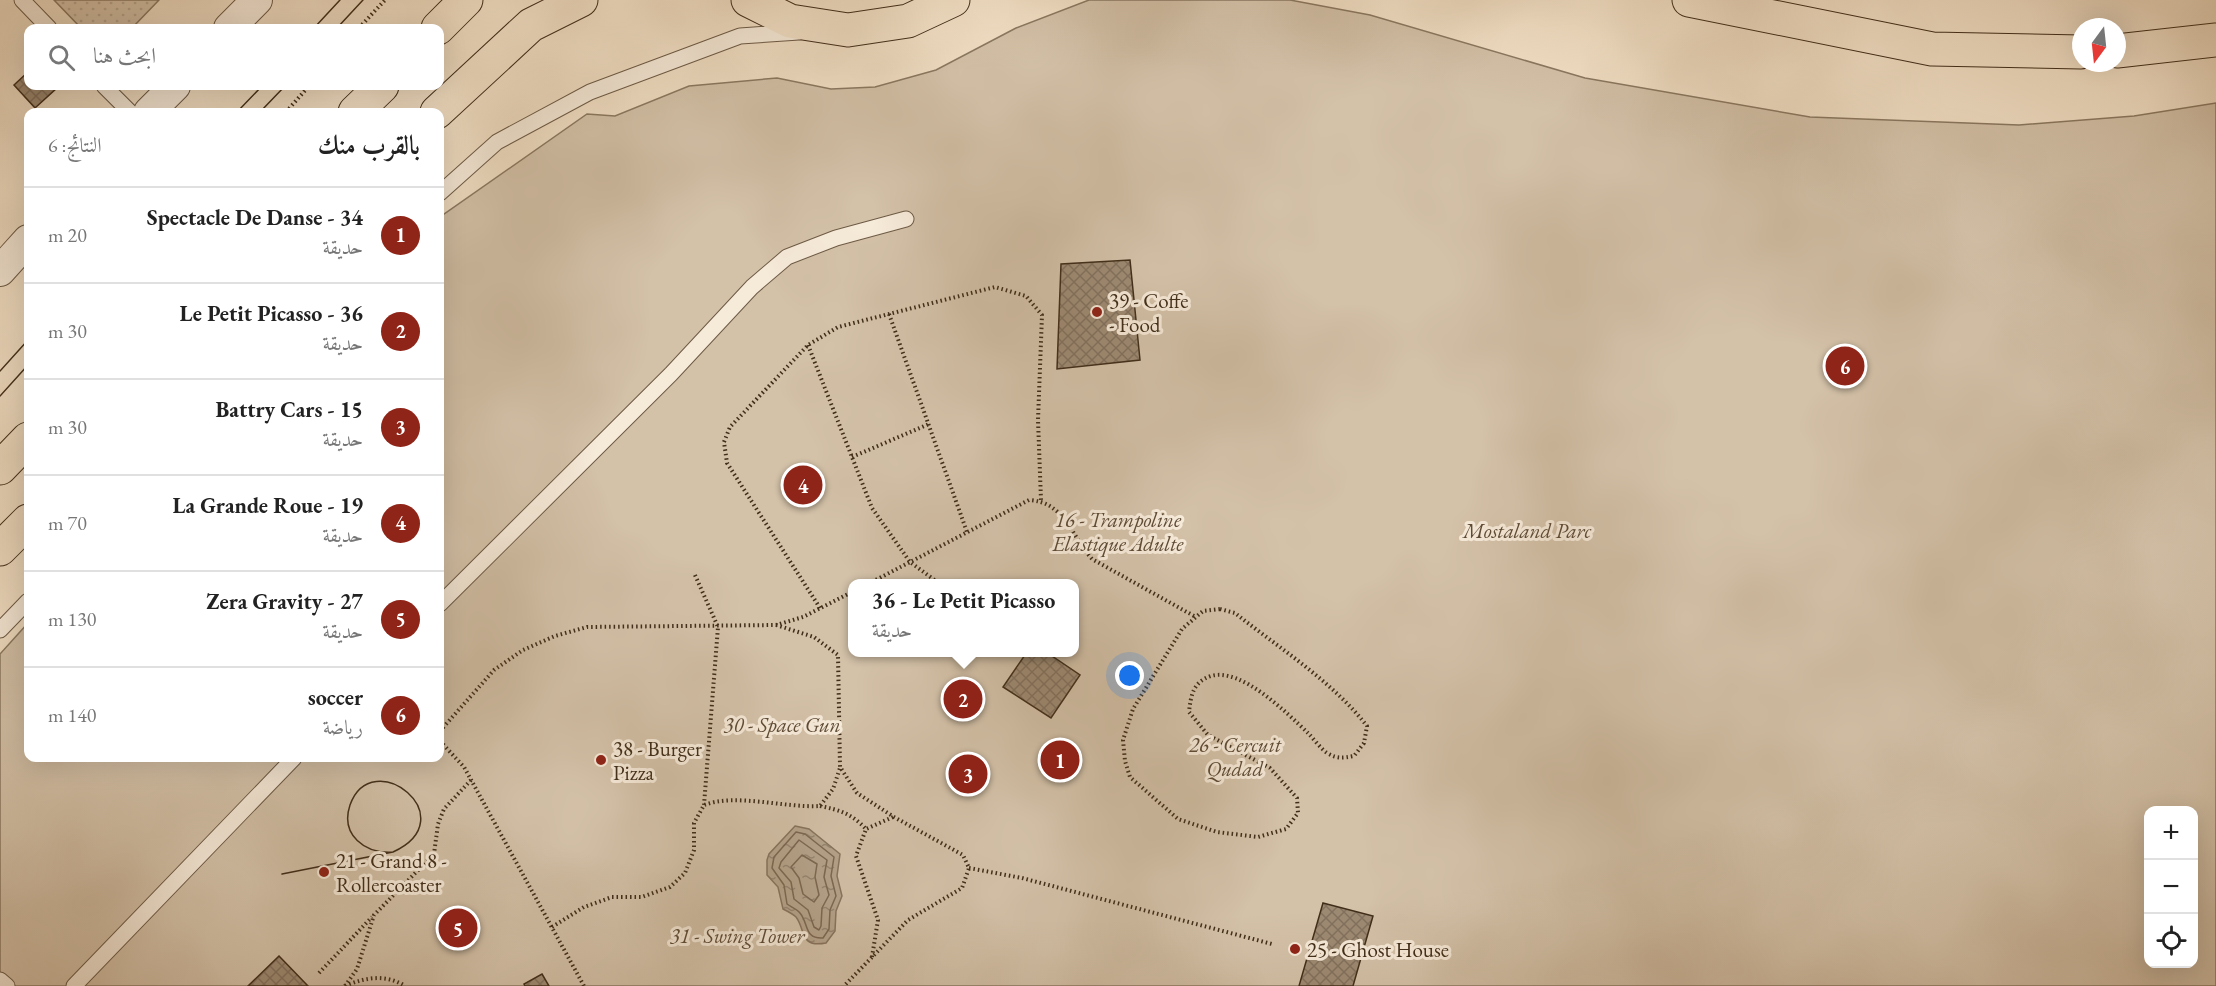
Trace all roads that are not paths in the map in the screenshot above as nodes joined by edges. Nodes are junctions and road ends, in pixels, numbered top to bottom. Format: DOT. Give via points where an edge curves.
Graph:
graph roads {
  1 [pos="21,0"];
  2 [pos="257,0"];
  3 [pos="466,0"];
  4 [pos="581,0"];
  5 [pos="748,0"];
  6 [pos="953,0"];
  7 [pos="1689,0"];
  8 [pos="45,24"];
  9 [pos="233,24"];
  10 [pos="442,24"];
  11 [pos="848,30"];
  12 [pos="2216,40"];
  13 [pos="2126,50"];
  14 [pos="2072,52"];
  15 [pos="108,90"];
  16 [pos="170,90"];
  17 [pos="378,90"];
  18 [pos="126,108"];
  19 [pos="152,108"];
  20 [pos="359,108"];
  21 [pos="441,108"];
  22 [pos="444,189"];
  23 [pos="906,219"];
  24 [pos="24,244"];
  25 [pos="0,271"];
  26 [pos="24,444"];
  27 [pos="0,468"];
  28 [pos="24,525"];
  29 [pos="0,549"];
  30 [pos="444,600"];
  31 [pos="24,605"];
  32 [pos="0,630"];
  33 [pos="290,762"];
  34 [pos="0,980"];
  35 [pos="7,986"];
  36 [pos="74,986"];
  1 -- 8 [label="lane"];
  2 -- 9 [label="street"];
  3 -- 10 [label="highway"];
  4 -- 21 [label="highway" via="531,25"];
  5 -- 11 [label="highway" via="790,21"];
  6 -- 11 [label="highway" via="908,21"];
  7 -- 14 [label="highway" via="1932,49"];
  11 -- 22 [label="lane" via="740,36 590,92 497,142"];
  12 -- 13 [label="highway"];
  15 -- 18 [label="lane"];
  16 -- 19 [label="street"];
  17 -- 20 [label="highway"];
  23 -- 30 [label="lane" via="787,256 752,286 670,374"];
  24 -- 25 [label="street"];
  26 -- 27 [label="highway"];
  28 -- 29 [label="highway"];
  31 -- 32 [label="lane"];
  33 -- 36 [label="lane"];
  34 -- 35 [label="lane"];
}
